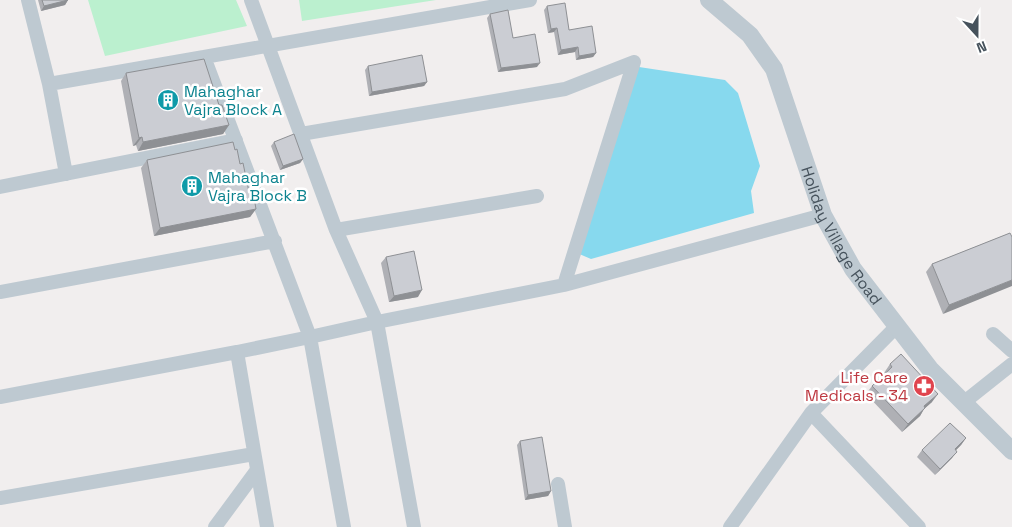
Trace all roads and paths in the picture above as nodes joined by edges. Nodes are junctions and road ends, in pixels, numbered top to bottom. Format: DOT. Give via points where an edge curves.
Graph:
graph roads {
  1 [pos="28,0"];
  2 [pos="251,0"];
  3 [pos="530,0"];
  4 [pos="709,0"];
  5 [pos="268,47"];
  6 [pos="204,56"];
  7 [pos="49,84"];
  8 [pos="301,134"];
  9 [pos="236,140"];
  10 [pos="66,174"];
  11 [pos="0,187"];
  12 [pos="537,196"];
  13 [pos="823,215"];
  14 [pos="336,230"];
  15 [pos="275,241"];
  16 [pos="564,285"];
  17 [pos="0,292"];
  18 [pos="377,322"];
  19 [pos="897,326"];
  20 [pos="993,334"];
  21 [pos="310,337"];
  22 [pos="1012,351"];
  23 [pos="237,352"];
  24 [pos="1012,364"];
  25 [pos="0,397"];
  26 [pos="963,403"];
  27 [pos="811,413"];
  28 [pos="1012,451"];
  29 [pos="254,454"];
  30 [pos="257,470"];
  31 [pos="558,484"];
  32 [pos="0,498"];
  33 [pos="915,525"];
  34 [pos="215,527"];
  35 [pos="267,527"];
  36 [pos="344,527"];
  37 [pos="414,527"];
  38 [pos="565,527"];
  39 [pos="730,527"];
  1 -- 7 [label="street"];
  2 -- 5 [label="street"];
  3 -- 5 [label="street"];
  4 -- 13 [label="street, Holiday Village Road" via="750,35 774,68"];
  5 -- 6 [label="street"];
  5 -- 8 [label="street"];
  6 -- 7 [label="street"];
  6 -- 9 [label="street"];
  7 -- 10 [label="street"];
  8 -- 14 [label="street"];
  8 -- 16 [label="street" via="565,89 634,62"];
  9 -- 10 [label="street"];
  9 -- 15 [label="street"];
  10 -- 11 [label="street"];
  12 -- 14 [label="street"];
  13 -- 16 [label="street"];
  13 -- 19 [label="street, Holiday Village Road" via="853,269"];
  14 -- 18 [label="street"];
  15 -- 17 [label="street"];
  15 -- 21 [label="street"];
  16 -- 18 [label="street"];
  18 -- 21 [label="street"];
  18 -- 37 [label="street"];
  19 -- 26 [label="street, Holiday Village Road" via="930,369"];
  19 -- 27 [label="street"];
  20 -- 22 [label="street"];
  21 -- 23 [label="street"];
  21 -- 36 [label="street"];
  23 -- 25 [label="street"];
  23 -- 29 [label="street"];
  24 -- 26 [label="street"];
  26 -- 28 [label="street, Holiday Village Road"];
  27 -- 33 [label="street"];
  27 -- 39 [label="street"];
  29 -- 30 [label="street"];
  29 -- 32 [label="street"];
  30 -- 34 [label="street"];
  30 -- 35 [label="street"];
  31 -- 38 [label="street"];
}
